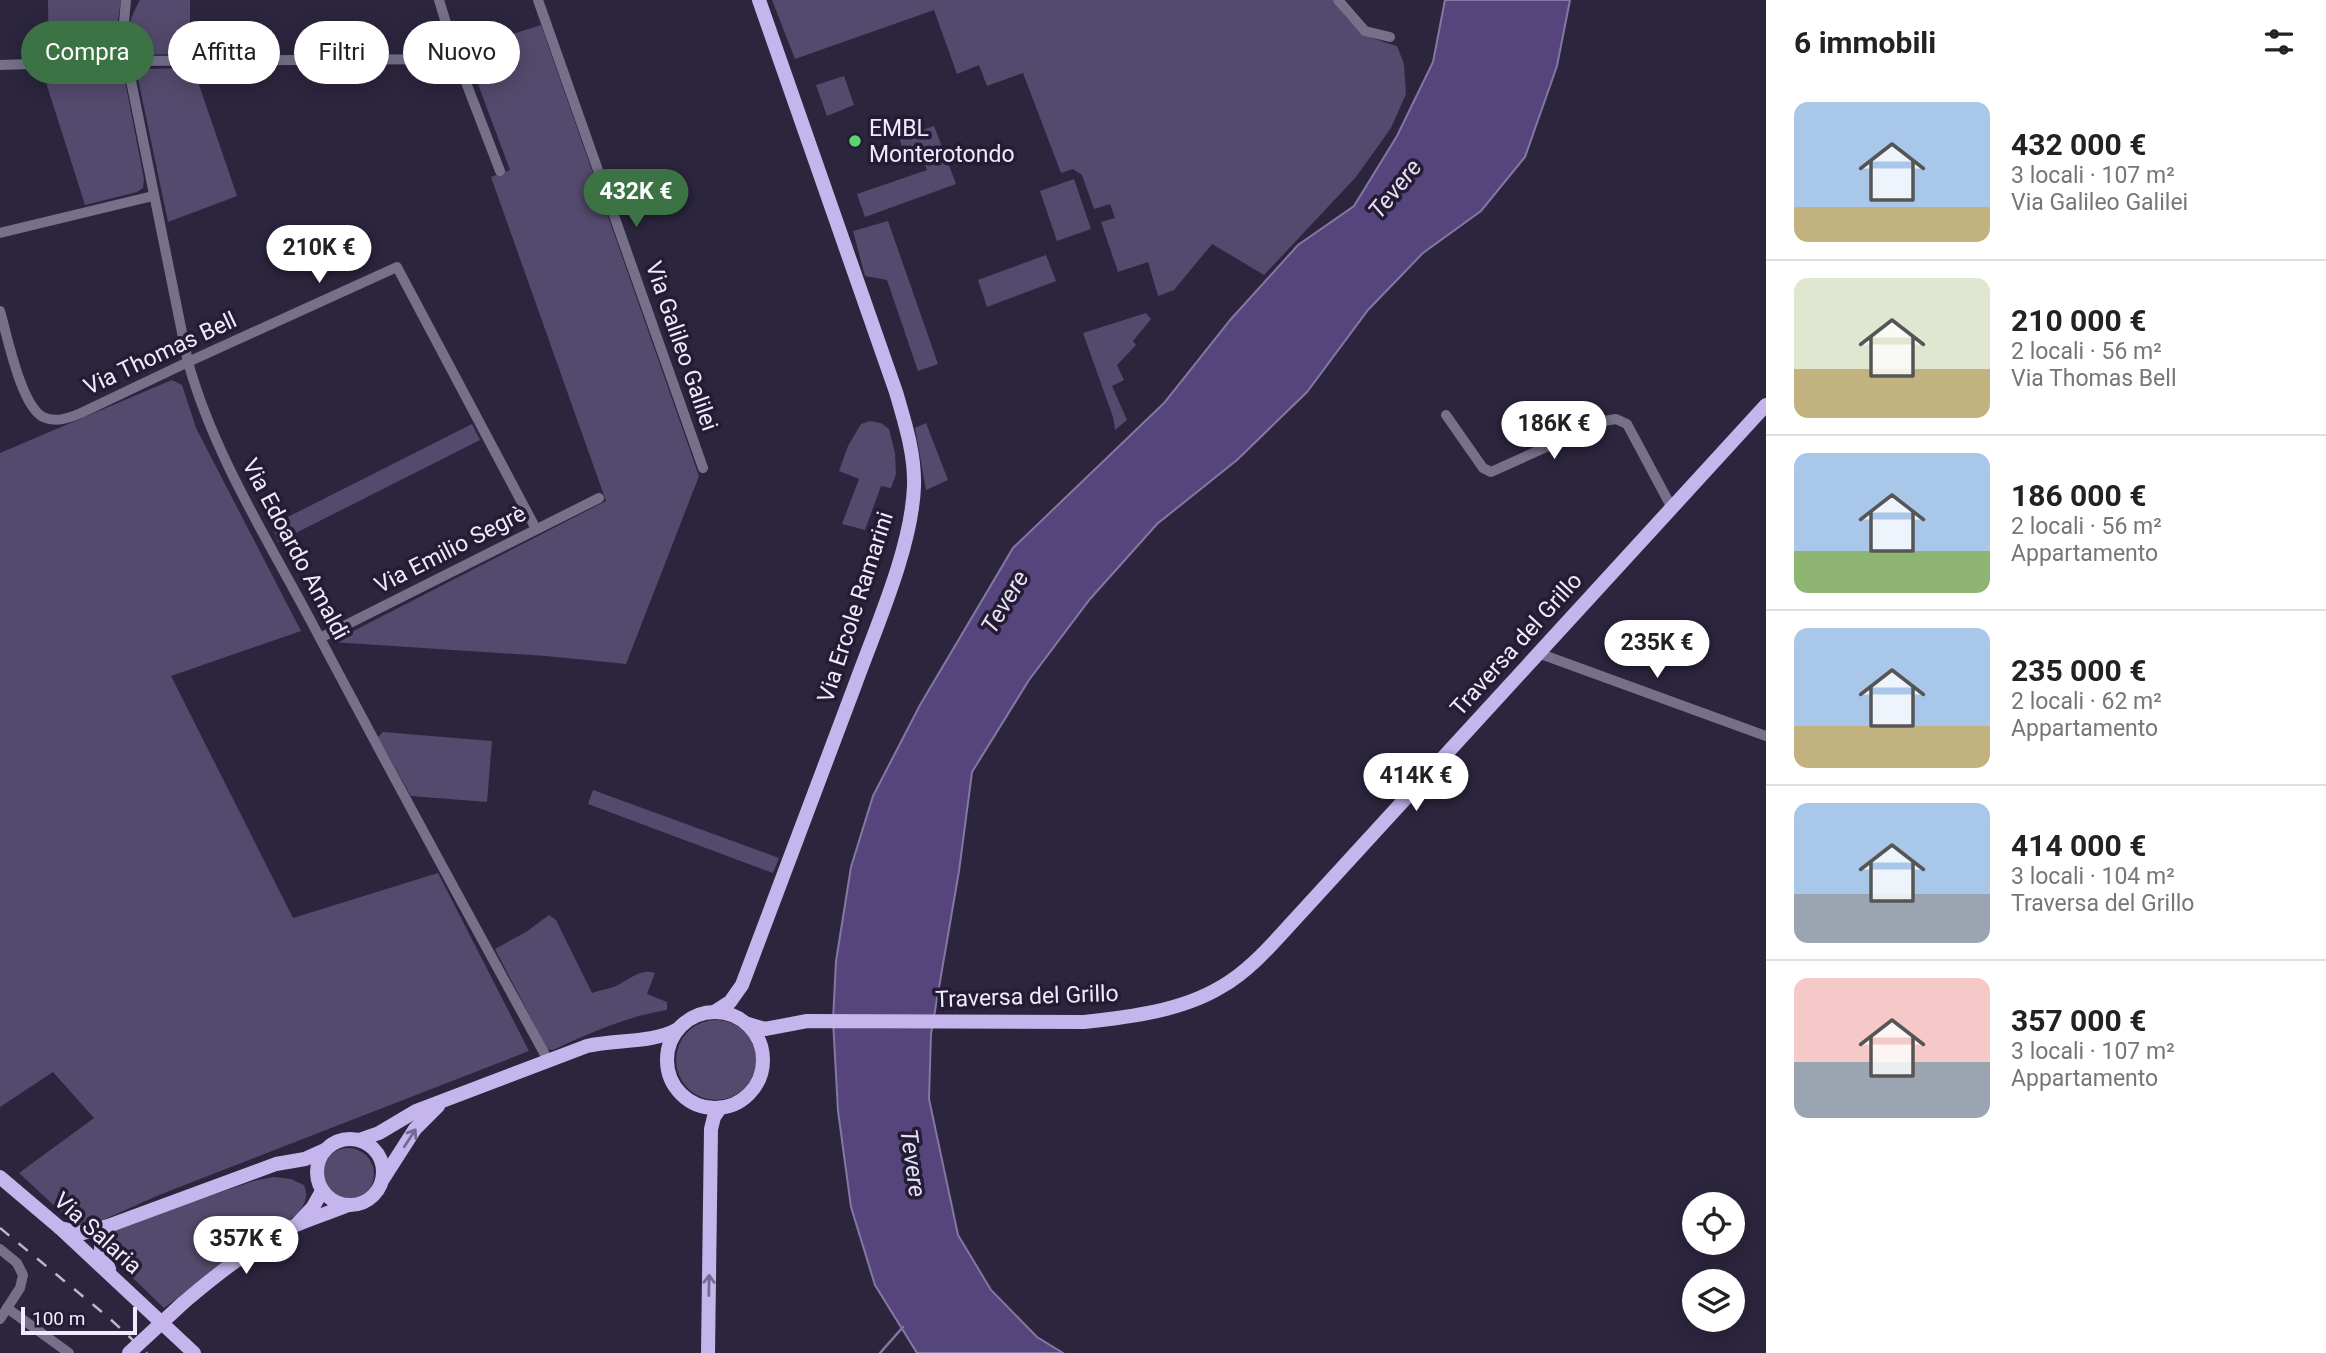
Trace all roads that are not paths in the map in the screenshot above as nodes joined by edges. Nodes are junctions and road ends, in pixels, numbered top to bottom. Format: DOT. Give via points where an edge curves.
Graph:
graph roads {
  1 [pos="126,0"];
  2 [pos="135,0"];
  3 [pos="439,0"];
  4 [pos="538,0"];
  5 [pos="759,0"];
  6 [pos="1338,0"];
  7 [pos="126,16"];
  8 [pos="125,21"];
  9 [pos="445,21"];
  10 [pos="1390,37"];
  11 [pos="403,59"];
  12 [pos="154,61"];
  13 [pos="21,64"];
  14 [pos="0,65"];
  15 [pos="131,84"];
  16 [pos="467,84"];
  17 [pos="500,172"];
  18 [pos="153,196"];
  19 [pos="0,233"];
  20 [pos="0,311"];
  21 [pos="188,362"];
  22 [pos="1766,405"];
  23 [pos="1446,415"];
  24 [pos="703,468"];
  25 [pos="599,498"];
  26 [pos="1672,508"];
  27 [pos="536,529"];
  28 [pos="320,638"];
  29 [pos="1538,653"];
  30 [pos="1766,736"];
  31 [pos="742,985"];
  32 [pos="716,1011"];
  33 [pos="747,1023"];
  34 [pos="785,1025"];
  35 [pos="678,1029"];
  36 [pos="629,1040"];
  37 [pos="764,1056"];
  38 [pos="548,1060"];
  39 [pos="667,1063"];
  40 [pos="444,1100"];
  41 [pos="720,1108"];
  42 [pos="359,1140"];
  43 [pos="325,1150"];
  44 [pos="276,1164"];
  45 [pos="0,1177"];
  46 [pos="382,1181"];
  47 [pos="319,1184"];
  48 [pos="348,1205"];
  49 [pos="294,1226"];
  50 [pos="105,1228"];
  51 [pos="80,1238"];
  52 [pos="0,1249"];
  53 [pos="112,1276"];
  54 [pos="8,1308"];
  55 [pos="0,1319"];
  56 [pos="69,1353"];
  57 [pos="129,1353"];
  58 [pos="194,1353"];
  59 [pos="708,1353"];
  1 -- 7 [label="street, Via Edoardo Amaldi"];
  2 -- 7 [label="street"];
  3 -- 9 [label="street"];
  4 -- 24 [label="street, Via Galileo Galilei"];
  5 -- 31 [label="main road, Via Ercole Ramarini" via="896,392 909,438 914,484 905,540 880,614"];
  6 -- 10 [label="street" via="1365,31"];
  7 -- 8 [label="street, Via Edoardo Amaldi"];
  11 -- 12 [label="street"];
  13 -- 14 [label="street"];
  15 -- 18 [label="street, Via Edoardo Amaldi"];
  16 -- 17 [label="street"];
  18 -- 19 [label="street"];
  18 -- 21 [label="street, Via Edoardo Amaldi"];
  20 -- 21 [label="street, Via Thomas Bell" via="28,398 38,413 51,419 81,413"];
  21 -- 27 [label="street, Via Thomas Bell" via="397,267"];
  21 -- 28 [label="street, Via Edoardo Amaldi" via="218,444"];
  22 -- 26 [label="main road, Traversa del Grillo"];
  23 -- 26 [label="street" via="1483,468 1491,472 1616,419 1627,424"];
  25 -- 27 [label="street, Via Emilio Segrè"];
  26 -- 29 [label="main road, Traversa del Grillo"];
  27 -- 28 [label="street, Via Emilio Segrè"];
  28 -- 38 [label="street, Via Edoardo Amaldi"];
  29 -- 30 [label="street"];
  29 -- 34 [label="main road, Traversa del Grillo" via="1279,937 1214,991 1126,1017 1084,1022 817,1021"];
  31 -- 32 [label="main road, Via Ercole Ramarini" via="730,1002"];
  31 -- 33 [label="main road, Via Ercole Ramarini" via="740,1003"];
  32 -- 33 [label="main road, Traversa del Grillo"];
  32 -- 35 [label="main road" via="700,1013"];
  33 -- 34 [label="main road, Traversa del Grillo" via="765,1029"];
  33 -- 37 [label="main road" via="761,1042"];
  34 -- 37 [label="main road" via="774,1034"];
  35 -- 36 [label="main road"];
  35 -- 39 [label="main road" via="668,1048"];
  36 -- 38 [label="main road" via="595,1044"];
  36 -- 39 [label="main road" via="652,1047"];
  37 -- 41 [label="main road" via="757,1085 735,1104"];
  38 -- 40 [label="main road"];
  39 -- 41 [label="main road" via="682,1096 707,1108"];
  40 -- 42 [label="main road"];
  46 -- 40 [label="main road, one-way" via="415,1129"];
  59 -- 41 [label="main road, one-way" via="711,1129"];
  42 -- 43 [label="main road" via="341,1140"];
  42 -- 46 [label="main road" via="376,1151"];
  43 -- 44 [label="main road"];
  43 -- 47 [label="main road" via="316,1168"];
  44 -- 47 [label="main road" via="302,1168"];
  44 -- 50 [label="main road"];
  45 -- 51 [label="main road, Via Salaria" via="60,1228"];
  46 -- 48 [label="main road" via="369,1199"];
  47 -- 48 [label="main road" via="338,1203"];
  47 -- 49 [label="main road" via="313,1207"];
  48 -- 49 [label="main road"];
  49 -- 57 [label="main road, bridge" via="230,1265"];
  50 -- 51 [label="main road" via="90,1241"];
  50 -- 53 [label="main road" via="101,1250"];
  51 -- 53 [label="main road, Via Salaria"];
  52 -- 54 [label="street" via="23,1275"];
  53 -- 58 [label="main road, Via Salaria"];
  54 -- 55 [label="street"];
  54 -- 56 [label="street"];
}
